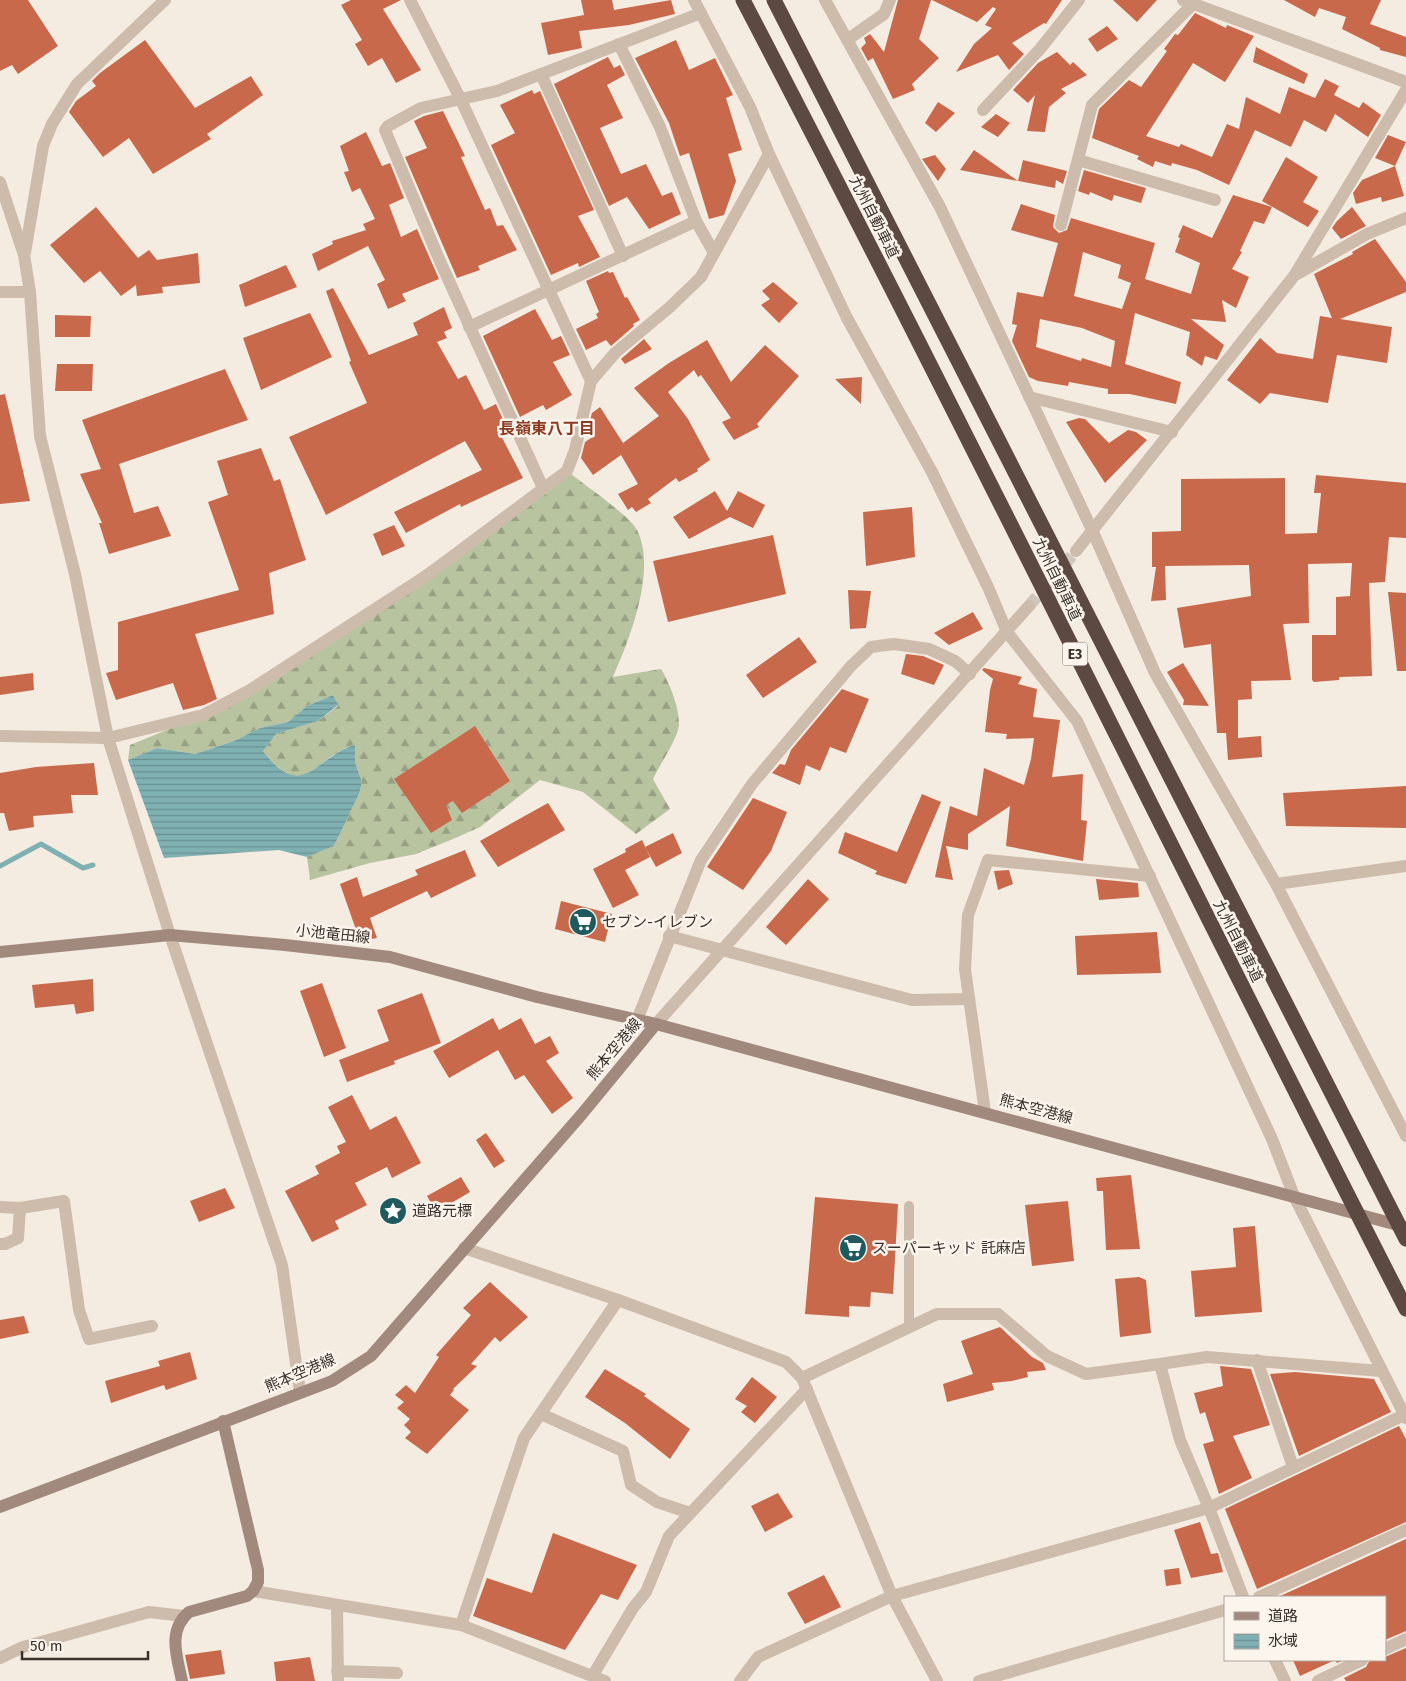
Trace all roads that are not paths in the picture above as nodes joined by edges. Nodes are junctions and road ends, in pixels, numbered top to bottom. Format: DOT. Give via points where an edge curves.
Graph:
graph roads {
  1 [pos="165,0"];
  2 [pos="410,0"];
  3 [pos="694,0"];
  4 [pos="738,0"];
  5 [pos="743,0"];
  6 [pos="774,0"];
  7 [pos="825,0"];
  8 [pos="890,0"];
  9 [pos="1079,0"];
  10 [pos="1188,2"];
  11 [pos="701,13"];
  12 [pos="847,40"];
  13 [pos="619,44"];
  14 [pos="776,63"];
  15 [pos="541,74"];
  16 [pos="1406,82"];
  17 [pos="1406,90"];
  18 [pos="461,100"];
  19 [pos="983,110"];
  20 [pos="769,154"];
  21 [pos="1078,160"];
  22 [pos="0,182"];
  23 [pos="1215,200"];
  24 [pos="1406,218"];
  25 [pos="696,221"];
  26 [pos="1061,225"];
  27 [pos="714,253"];
  28 [pos="24,255"];
  29 [pos="623,256"];
  30 [pos="1294,276"];
  31 [pos="549,290"];
  32 [pos="0,292"];
  33 [pos="30,292"];
  34 [pos="469,328"];
  35 [pos="590,381"];
  36 [pos="1029,396"];
  37 [pos="1172,432"];
  38 [pos="543,488"];
  39 [pos="1093,532"];
  40 [pos="1076,552"];
  41 [pos="1029,606"];
  42 [pos="1007,632"];
  43 [pos="970,674"];
  44 [pos="0,736"];
  45 [pos="108,738"];
  46 [pos="1406,866"];
  47 [pos="1150,876"];
  48 [pos="1276,884"];
  49 [pos="170,935"];
  50 [pos="670,936"];
  51 [pos="722,950"];
  52 [pos="0,952"];
  53 [pos="968,999"];
  54 [pos="637,1020"];
  55 [pos="656,1024"];
  56 [pos="984,1112"];
  57 [pos="1406,1136"];
  58 [pos="1294,1196"];
  59 [pos="909,1206"];
  60 [pos="0,1207"];
  61 [pos="20,1208"];
  62 [pos="1406,1228"];
  63 [pos="1406,1238"];
  64 [pos="0,1244"];
  65 [pos="464,1248"];
  66 [pos="618,1300"];
  67 [pos="1406,1309"];
  68 [pos="152,1326"];
  69 [pos="909,1327"];
  70 [pos="1257,1360"];
  71 [pos="1160,1364"];
  72 [pos="1381,1371"];
  73 [pos="805,1383"];
  74 [pos="300,1392"];
  75 [pos="540,1414"];
  76 [pos="1405,1416"];
  77 [pos="223,1421"];
  78 [pos="1293,1467"];
  79 [pos="0,1506"];
  80 [pos="1210,1508"];
  81 [pos="690,1513"];
  82 [pos="1406,1530"];
  83 [pos="254,1591"];
  84 [pos="892,1596"];
  85 [pos="1243,1596"];
  86 [pos="1261,1596"];
  87 [pos="337,1605"];
  88 [pos="1224,1610"];
  89 [pos="184,1616"];
  90 [pos="461,1625"];
  91 [pos="1406,1639"];
  92 [pos="1386,1649"];
  93 [pos="0,1658"];
  94 [pos="1275,1661"];
  95 [pos="1360,1661"];
  96 [pos="397,1673"];
  97 [pos="593,1675"];
  98 [pos="338,1676"];
  99 [pos="1009,1677"];
  100 [pos="182,1681"];
  101 [pos="606,1681"];
  102 [pos="740,1681"];
  103 [pos="937,1681"];
  104 [pos="979,1681"];
  105 [pos="1285,1681"];
  106 [pos="1318,1681"];
  1 -- 28 [label="street" via="77,84 52,124 43,146"];
  2 -- 18 [label="street"];
  3 -- 11 [label="street"];
  4 -- 14 [label="highway"];
  5 -- 14 [label="highway, 九州自動車道 / E3"];
  6 -- 63 [label="highway, 九州自動車道 / E3"];
  7 -- 12 [label="street"];
  8 -- 12 [label="street" via="884,14"];
  9 -- 19 [label="street" via="1040,49"];
  10 -- 16 [label="street"];
  10 -- 21 [label="street" via="1092,104"];
  11 -- 13 [label="street"];
  11 -- 20 [label="street" via="750,107"];
  12 -- 36 [label="street" via="940,207"];
  13 -- 15 [label="street"];
  13 -- 25 [label="street" via="660,127"];
  14 -- 67 [label="highway, 九州自動車道 / E3"];
  15 -- 18 [label="street" via="497,91"];
  15 -- 29 [label="street"];
  17 -- 30 [label="street"];
  18 -- 31 [label="street"];
  18 -- 34 [label="street" via="421,108 385,130"];
  20 -- 27 [label="street"];
  20 -- 42 [label="street" via="846,318 932,472"];
  21 -- 23 [label="street"];
  21 -- 26 [label="street"];
  22 -- 28 [label="street"];
  24 -- 30 [label="street" via="1367,234"];
  25 -- 27 [label="street"];
  25 -- 29 [label="street"];
  27 -- 35 [label="street" via="701,277 615,353"];
  28 -- 33 [label="street"];
  29 -- 31 [label="street"];
  30 -- 37 [label="street"];
  31 -- 34 [label="street"];
  31 -- 35 [label="street"];
  32 -- 33 [label="street"];
  33 -- 45 [label="street" via="40,436 75,574"];
  34 -- 38 [label="street"];
  35 -- 38 [label="street" via="575,450 567,471"];
  36 -- 37 [label="street"];
  36 -- 39 [label="street"];
  37 -- 39 [label="street"];
  38 -- 45 [label="street" via="426,576 250,690 203,715"];
  39 -- 40 [label="street"];
  39 -- 48 [label="street" via="1155,673"];
  41 -- 42 [label="street"];
  42 -- 43 [label="street"];
  42 -- 47 [label="street" via="1077,720"];
  43 -- 50 [label="street" via="955,661 929,649 894,644 871,647 851,666 752,784 701,860"];
  43 -- 51 [label="street"];
  44 -- 45 [label="street"];
  45 -- 49 [label="street"];
  46 -- 48 [label="street"];
  47 -- 53 [label="street" via="988,860 968,914 965,969"];
  47 -- 58 [label="street" via="1272,1139"];
  48 -- 57 [label="street"];
  49 -- 52 [label="main road, 小池竜田線"];
  49 -- 54 [label="main road, 小池竜田線" via="390,957"];
  49 -- 74 [label="street" via="282,1265"];
  50 -- 51 [label="street"];
  50 -- 54 [label="street"];
  51 -- 53 [label="street" via="912,1000"];
  51 -- 55 [label="street"];
  53 -- 56 [label="street"];
  54 -- 55 [label="main road, 小池竜田線"];
  55 -- 56 [label="main road, 熊本空港線"];
  55 -- 65 [label="main road, 熊本空港線"];
  56 -- 58 [label="main road, 熊本空港線"];
  58 -- 62 [label="main road, 熊本空港線"];
  58 -- 72 [label="street"];
  59 -- 69 [label="lane"];
  60 -- 61 [label="street"];
  61 -- 64 [label="street" via="18,1238"];
  61 -- 68 [label="street" via="64,1202 79,1310 89,1339"];
  65 -- 66 [label="street"];
  65 -- 74 [label="main road, 熊本空港線" via="371,1356 332,1381"];
  66 -- 73 [label="street" via="786,1362"];
  66 -- 75 [label="street"];
  69 -- 71 [label="street" via="937,1314 998,1314 1047,1356 1086,1374"];
  69 -- 73 [label="street"];
  70 -- 71 [label="street" via="1207,1357"];
  70 -- 72 [label="street"];
  70 -- 78 [label="street"];
  71 -- 80 [label="street" via="1180,1440"];
  72 -- 76 [label="street"];
  73 -- 81 [label="street"];
  73 -- 84 [label="street"];
  74 -- 77 [label="main road, 熊本空港線"];
  75 -- 81 [label="street" via="623,1451 631,1485 657,1502"];
  75 -- 90 [label="street" via="524,1438"];
  76 -- 78 [label="street"];
  77 -- 79 [label="main road, 熊本空港線"];
  77 -- 83 [label="main road" via="258,1570"];
  78 -- 80 [label="street"];
  80 -- 84 [label="street"];
  80 -- 85 [label="street"];
  81 -- 97 [label="street" via="668,1536 646,1592 628,1615"];
  82 -- 86 [label="street"];
  83 -- 87 [label="street"];
  83 -- 89 [label="main road"];
  84 -- 102 [label="street" via="758,1657"];
  84 -- 103 [label="street"];
  87 -- 90 [label="street"];
  87 -- 98 [label="street"];
  88 -- 99 [label="street"];
  89 -- 93 [label="street" via="149,1612 23,1647"];
  89 -- 100 [label="main road" via="175,1629"];
  90 -- 97 [label="street"];
  91 -- 92 [label="street"];
  94 -- 105 [label="street"];
  95 -- 106 [label="street"];
  96 -- 98 [label="street"];
  97 -- 101 [label="street"];
  99 -- 104 [label="street"];
}
